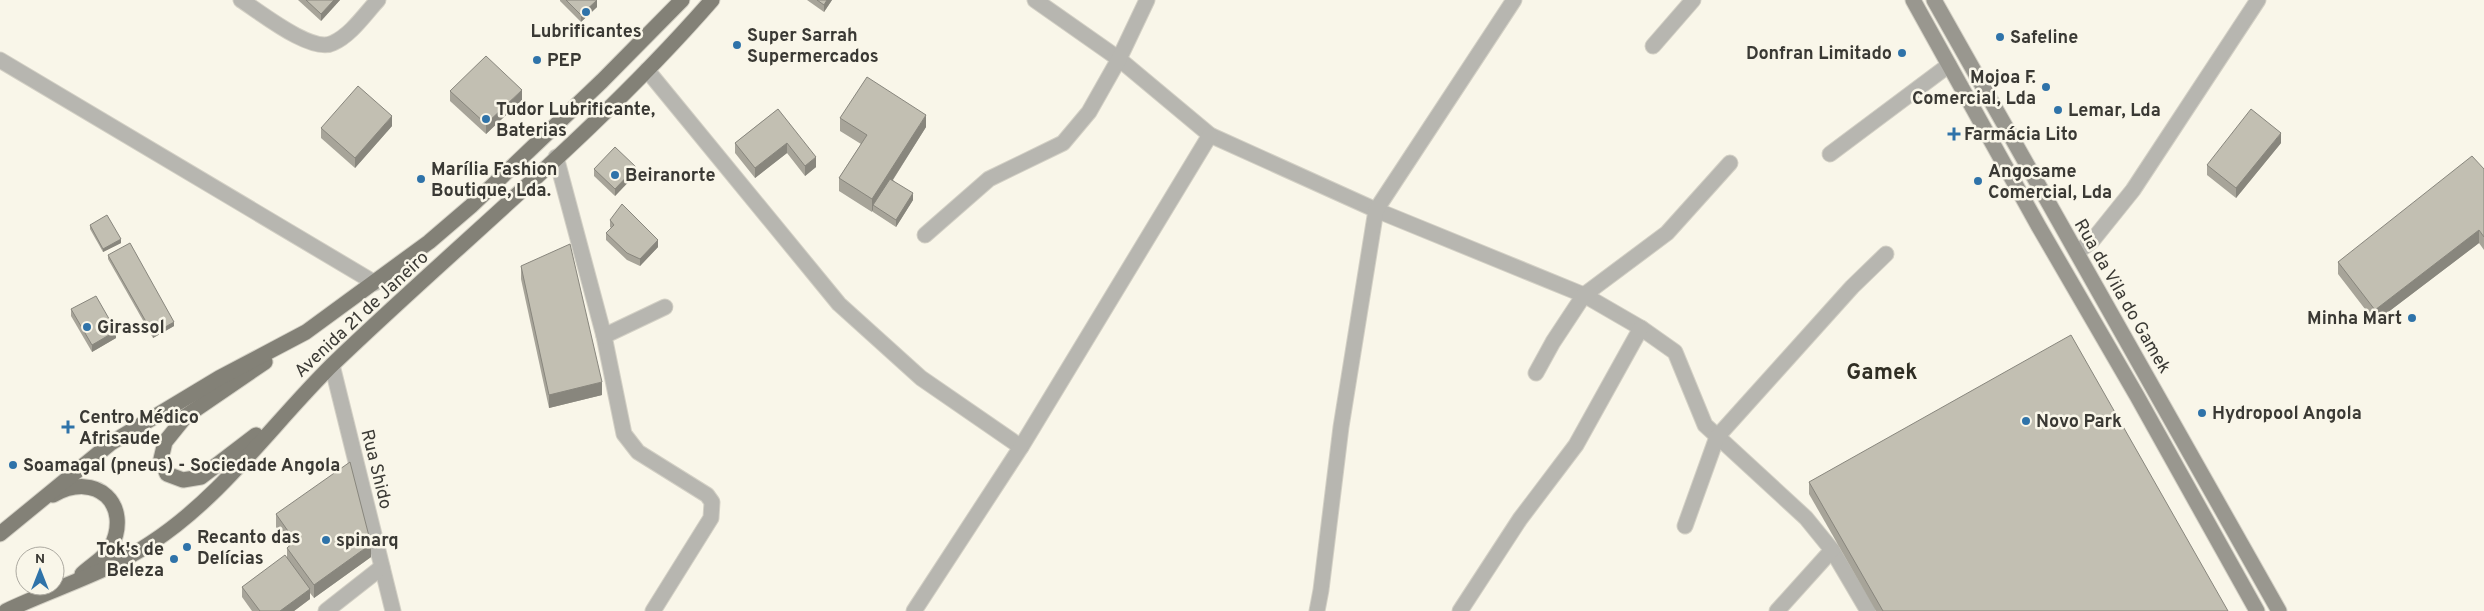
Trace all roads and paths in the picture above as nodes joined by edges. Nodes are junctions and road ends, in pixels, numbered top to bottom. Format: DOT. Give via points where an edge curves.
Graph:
graph roads {
  1 [pos="241,0"];
  2 [pos="378,0"];
  3 [pos="682,0"];
  4 [pos="712,0"];
  5 [pos="1035,0"];
  6 [pos="1147,0"];
  7 [pos="1514,0"];
  8 [pos="1693,0"];
  9 [pos="1913,0"];
  10 [pos="1934,0"];
  11 [pos="2258,0"];
  12 [pos="1653,46"];
  13 [pos="1120,59"];
  14 [pos="0,60"];
  15 [pos="1949,65"];
  16 [pos="647,70"];
  17 [pos="1210,135"];
  18 [pos="1830,154"];
  19 [pos="556,157"];
  20 [pos="1730,163"];
  21 [pos="1376,210"];
  22 [pos="925,235"];
  23 [pos="2076,252"];
  24 [pos="1886,254"];
  25 [pos="375,283"];
  26 [pos="1584,295"];
  27 [pos="664,307"];
  28 [pos="1641,328"];
  29 [pos="306,332"];
  30 [pos="604,336"];
  31 [pos="332,365"];
  32 [pos="1536,373"];
  33 [pos="296,402"];
  34 [pos="1717,437"];
  35 [pos="1021,447"];
  36 [pos="21,516"];
  37 [pos="1685,526"];
  38 [pos="0,534"];
  39 [pos="1832,550"];
  40 [pos="382,567"];
  41 [pos="72,583"];
  42 [pos="6,611"];
  43 [pos="326,611"];
  44 [pos="394,611"];
  45 [pos="653,611"];
  46 [pos="914,611"];
  47 [pos="1317,611"];
  48 [pos="1460,611"];
  49 [pos="1777,611"];
  50 [pos="1868,611"];
  51 [pos="2257,611"];
  52 [pos="2279,611"];
  1 -- 2 [label="street" via="318,46 332,45 342,38"];
  3 -- 25 [label="main road, Avenida 21 de Janeiro" via="471,206"];
  4 -- 16 [label="main road, Avenida 21 de Janeiro"];
  5 -- 13 [label="street"];
  6 -- 13 [label="street"];
  7 -- 21 [label="street"];
  8 -- 12 [label="street"];
  9 -- 15 [label="main road"];
  10 -- 23 [label="main road, Rua da Vila do Gamek"];
  11 -- 23 [label="street" via="2133,190 2092,241"];
  13 -- 17 [label="street"];
  13 -- 22 [label="street" via="1088,112 1063,143 989,179"];
  14 -- 25 [label="street"];
  15 -- 18 [label="street"];
  15 -- 51 [label="main road"];
  16 -- 19 [label="main road, Avenida 21 de Janeiro"];
  16 -- 35 [label="street" via="840,304 921,378"];
  17 -- 21 [label="street"];
  17 -- 35 [label="street"];
  19 -- 30 [label="street"];
  19 -- 31 [label="main road, Avenida 21 de Janeiro"];
  20 -- 26 [label="street" via="1667,233"];
  21 -- 26 [label="street"];
  21 -- 47 [label="street" via="1341,427"];
  23 -- 52 [label="main road, Rua da Vila do Gamek"];
  24 -- 34 [label="street" via="1852,286"];
  25 -- 29 [label="main road, Avenida 21 de Janeiro"];
  26 -- 28 [label="street"];
  26 -- 32 [label="street"];
  27 -- 30 [label="street"];
  28 -- 34 [label="street" via="1675,352 1705,425"];
  28 -- 48 [label="street" via="1576,445 1520,519"];
  29 -- 33 [label="main road" via="186,416 165,442 161,459 167,474 183,480 201,477"];
  29 -- 36 [label="main road, Avenida 21 de Janeiro" via="133,428 82,464"];
  30 -- 45 [label="street" via="624,434 630,444 707,495 712,502 711,518"];
  31 -- 33 [label="main road, Avenida 21 de Janeiro"];
  31 -- 40 [label="street, Rua Shido"];
  33 -- 41 [label="main road, Avenida 21 de Janeiro" via="203,502 178,523 151,544"];
  34 -- 37 [label="street"];
  34 -- 39 [label="street" via="1806,518"];
  35 -- 46 [label="street"];
  36 -- 38 [label="main road, Avenida 21 de Janeiro"];
  36 -- 41 [label="main road" via="65,488 81,484 107,496 115,510 110,549"];
  39 -- 49 [label="street"];
  39 -- 50 [label="street"];
  40 -- 43 [label="street"];
  40 -- 44 [label="street, Rua Shido"];
  41 -- 42 [label="main road, Avenida 21 de Janeiro"];
}
